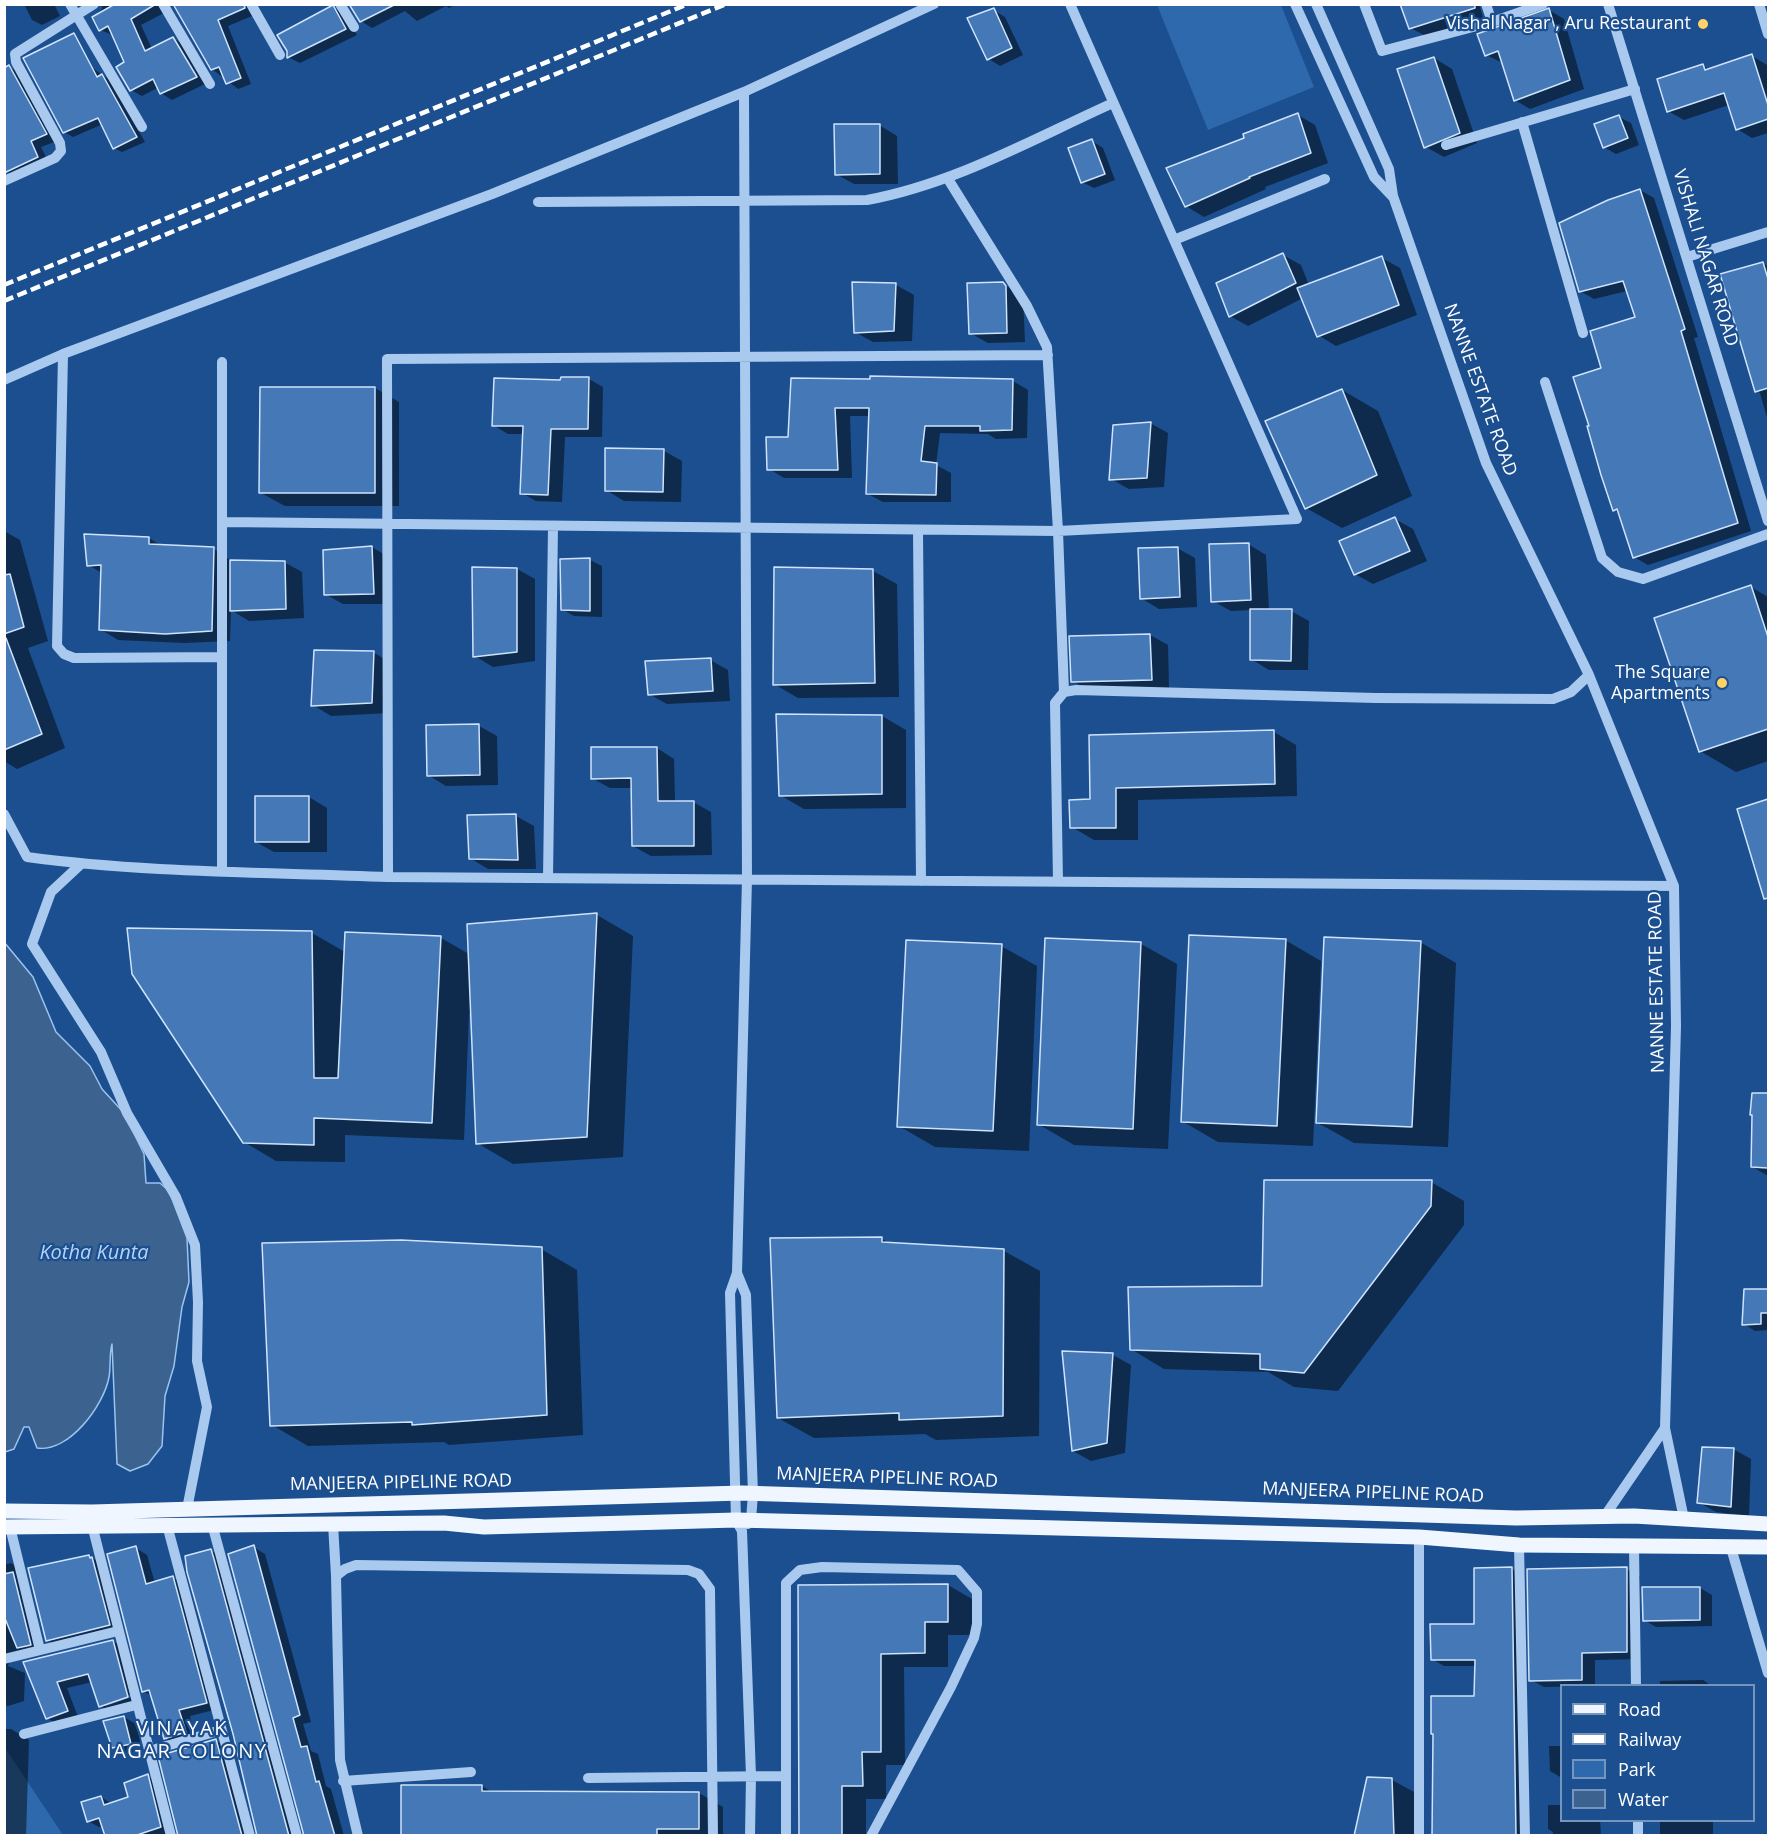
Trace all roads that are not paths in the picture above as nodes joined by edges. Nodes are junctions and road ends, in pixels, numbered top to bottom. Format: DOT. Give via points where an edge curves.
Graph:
graph roads {
  1 [pos="70,4"];
  2 [pos="94,4"];
  3 [pos="163,4"];
  4 [pos="251,4"];
  5 [pos="340,4"];
  6 [pos="934,4"];
  7 [pos="1070,4"];
  8 [pos="1295,4"];
  9 [pos="1316,4"];
  10 [pos="1364,4"];
  11 [pos="1486,4"];
  12 [pos="1543,4"];
  13 [pos="1608,4"];
  14 [pos="1759,4"];
  15 [pos="76,15"];
  16 [pos="1492,22"];
  17 [pos="354,27"];
  18 [pos="1768,34"];
  19 [pos="280,56"];
  20 [pos="210,84"];
  21 [pos="1635,89"];
  22 [pos="744,92"];
  23 [pos="1113,103"];
  24 [pos="1522,122"];
  25 [pos="142,128"];
  26 [pos="1446,145"];
  27 [pos="948,178"];
  28 [pos="1325,178"];
  29 [pos="4,181"];
  30 [pos="1393,196"];
  31 [pos="745,199"];
  32 [pos="538,202"];
  33 [pos="1768,232"];
  34 [pos="1174,240"];
  35 [pos="1687,257"];
  36 [pos="1583,333"];
  37 [pos="63,354"];
  38 [pos="1048,355"];
  39 [pos="746,358"];
  40 [pos="222,362"];
  41 [pos="4,380"];
  42 [pos="1545,382"];
  43 [pos="1768,521"];
  44 [pos="223,522"];
  45 [pos="387,524"];
  46 [pos="553,527"];
  47 [pos="746,529"];
  48 [pos="918,530"];
  49 [pos="1058,531"];
  50 [pos="1768,534"];
  51 [pos="221,657"];
  52 [pos="1589,675"];
  53 [pos="1064,692"];
  54 [pos="4,814"];
  55 [pos="81,864"];
  56 [pos="222,871"];
  57 [pos="388,877"];
  58 [pos="548,878"];
  59 [pos="747,879"];
  60 [pos="921,881"];
  61 [pos="1058,881"];
  62 [pos="1674,886"];
  63 [pos="737,1273"];
  64 [pos="1665,1428"];
  65 [pos="736,1494"];
  66 [pos="753,1494"];
  67 [pos="446,1500"];
  68 [pos="187,1509"];
  69 [pos="1294,1510"];
  70 [pos="4,1511"];
  71 [pos="1604,1517"];
  72 [pos="90,1519"];
  73 [pos="1684,1519"];
  74 [pos="444,1523"];
  75 [pos="212,1524"];
  76 [pos="333,1524"];
  77 [pos="743,1524"];
  78 [pos="1768,1524"];
  79 [pos="167,1525"];
  80 [pos="7,1527"];
  81 [pos="1293,1534"];
  82 [pos="1419,1537"];
  83 [pos="1519,1545"];
  84 [pos="1768,1546"];
  85 [pos="1634,1547"];
  86 [pos="1731,1548"];
  87 [pos="336,1576"];
  88 [pos="118,1631"];
  89 [pos="40,1650"];
  90 [pos="4,1659"];
  91 [pos="1768,1673"];
  92 [pos="1636,1684"];
  93 [pos="136,1705"];
  94 [pos="221,1730"];
  95 [pos="24,1734"];
  96 [pos="148,1751"];
  97 [pos="471,1772"];
  98 [pos="712,1776"];
  99 [pos="751,1776"];
  100 [pos="784,1776"];
  101 [pos="588,1778"];
  102 [pos="343,1781"];
  103 [pos="171,1836"];
  104 [pos="250,1836"];
  105 [pos="297,1836"];
  106 [pos="358,1836"];
  107 [pos="713,1836"];
  108 [pos="750,1836"];
  109 [pos="786,1836"];
  110 [pos="871,1836"];
  111 [pos="1419,1836"];
  112 [pos="1525,1836"];
  1 -- 15 [label="street"];
  2 -- 15 [label="street"];
  3 -- 20 [label="street"];
  4 -- 19 [label="street"];
  5 -- 17 [label="street"];
  6 -- 22 [label="street"];
  7 -- 23 [label="street"];
  8 -- 30 [label="street, NANNE ESTATE ROAD" via="1374,177"];
  9 -- 30 [label="street, NANNE ESTATE ROAD" via="1389,169"];
  10 -- 16 [label="street" via="1382,51"];
  11 -- 16 [label="street"];
  12 -- 16 [label="street"];
  13 -- 21 [label="street, VISHALI NAGAR ROAD"];
  14 -- 18 [label="street"];
  15 -- 25 [label="street"];
  15 -- 29 [label="street" via="15,54 61,151 55,158"];
  21 -- 24 [label="street"];
  21 -- 35 [label="street, VISHALI NAGAR ROAD"];
  22 -- 31 [label="street"];
  22 -- 37 [label="street" via="492,194"];
  23 -- 27 [label="street"];
  23 -- 34 [label="street"];
  24 -- 26 [label="street"];
  24 -- 36 [label="street"];
  27 -- 31 [label="street" via="906,193 867,200"];
  27 -- 38 [label="street" via="1027,306"];
  28 -- 34 [label="street"];
  30 -- 52 [label="street, NANNE ESTATE ROAD" via="1486,463"];
  31 -- 32 [label="street"];
  31 -- 39 [label="street"];
  33 -- 35 [label="street"];
  34 -- 49 [label="street" via="1297,519"];
  35 -- 43 [label="street, VISHALI NAGAR ROAD"];
  37 -- 41 [label="street"];
  37 -- 51 [label="street" via="57,646 74,658"];
  38 -- 39 [label="street"];
  38 -- 49 [label="street"];
  39 -- 45 [label="street" via="387,359"];
  39 -- 47 [label="street"];
  40 -- 44 [label="street"];
  42 -- 50 [label="street" via="1602,558 1618,572 1643,579"];
  44 -- 45 [label="street"];
  44 -- 51 [label="street"];
  45 -- 46 [label="street"];
  45 -- 57 [label="street"];
  46 -- 47 [label="street"];
  46 -- 58 [label="street"];
  47 -- 48 [label="street"];
  47 -- 59 [label="street"];
  48 -- 49 [label="street"];
  48 -- 60 [label="street"];
  49 -- 53 [label="street"];
  51 -- 56 [label="street"];
  52 -- 53 [label="street" via="1571,692 1553,699"];
  52 -- 62 [label="street, NANNE ESTATE ROAD"];
  53 -- 61 [label="street" via="1054,703"];
  54 -- 55 [label="street" via="27,857"];
  55 -- 56 [label="street"];
  55 -- 68 [label="street" via="51,892 32,944 101,1052 127,1113 176,1197 195,1245 197,1361 207,1407"];
  56 -- 57 [label="street"];
  57 -- 58 [label="street"];
  58 -- 59 [label="street"];
  59 -- 60 [label="street"];
  59 -- 63 [label="street"];
  60 -- 61 [label="street"];
  61 -- 62 [label="street"];
  62 -- 64 [label="street, NANNE ESTATE ROAD" via="1676,1026"];
  63 -- 65 [label="street" via="730,1293"];
  63 -- 66 [label="street" via="746,1295"];
  64 -- 71 [label="street"];
  64 -- 73 [label="street, NANNE ESTATE ROAD"];
  65 -- 66 [label="main road, MANJEERA PIPELINE ROAD"];
  65 -- 67 [label="main road, MANJEERA PIPELINE ROAD"];
  65 -- 77 [label="street"];
  66 -- 69 [label="main road, MANJEERA PIPELINE ROAD"];
  66 -- 77 [label="street"];
  67 -- 68 [label="main road, MANJEERA PIPELINE ROAD"];
  67 -- 74 [label="main road"];
  68 -- 72 [label="main road, MANJEERA PIPELINE ROAD"];
  69 -- 71 [label="main road, MANJEERA PIPELINE ROAD"];
  69 -- 81 [label="main road"];
  70 -- 72 [label="main road, MANJEERA PIPELINE ROAD"];
  71 -- 73 [label="main road, MANJEERA PIPELINE ROAD"];
  72 -- 79 [label="main road, MANJEERA PIPELINE ROAD"];
  72 -- 80 [label="main road, MANJEERA PIPELINE ROAD"];
  72 -- 88 [label="street"];
  73 -- 78 [label="main road, MANJEERA PIPELINE ROAD"];
  74 -- 76 [label="main road, MANJEERA PIPELINE ROAD"];
  74 -- 77 [label="main road, MANJEERA PIPELINE ROAD" via="484,1527"];
  75 -- 76 [label="main road, MANJEERA PIPELINE ROAD"];
  75 -- 79 [label="main road, MANJEERA PIPELINE ROAD"];
  75 -- 105 [label="street"];
  76 -- 87 [label="street"];
  77 -- 81 [label="main road, MANJEERA PIPELINE ROAD"];
  77 -- 99 [label="street"];
  79 -- 94 [label="street"];
  80 -- 89 [label="street"];
  81 -- 82 [label="main road, MANJEERA PIPELINE ROAD"];
  82 -- 83 [label="main road, MANJEERA PIPELINE ROAD"];
  82 -- 111 [label="street"];
  83 -- 85 [label="main road, MANJEERA PIPELINE ROAD"];
  83 -- 112 [label="street"];
  84 -- 86 [label="main road, MANJEERA PIPELINE ROAD"];
  85 -- 86 [label="main road, MANJEERA PIPELINE ROAD"];
  85 -- 92 [label="street"];
  86 -- 91 [label="street"];
  87 -- 98 [label="street" via="356,1565 688,1570 699,1574 710,1589"];
  87 -- 102 [label="street"];
  88 -- 89 [label="street"];
  88 -- 93 [label="street"];
  89 -- 90 [label="street"];
  93 -- 95 [label="street"];
  93 -- 96 [label="street"];
  94 -- 96 [label="street"];
  94 -- 104 [label="street"];
  96 -- 103 [label="street"];
  97 -- 102 [label="street"];
  98 -- 99 [label="street"];
  98 -- 101 [label="street"];
  98 -- 107 [label="street"];
  99 -- 100 [label="street"];
  99 -- 108 [label="street"];
  100 -- 109 [label="street"];
  100 -- 110 [label="street" via="786,1583 791,1576 800,1570 822,1567 958,1570 976,1592 974,1638"];
  102 -- 106 [label="street"];
}
